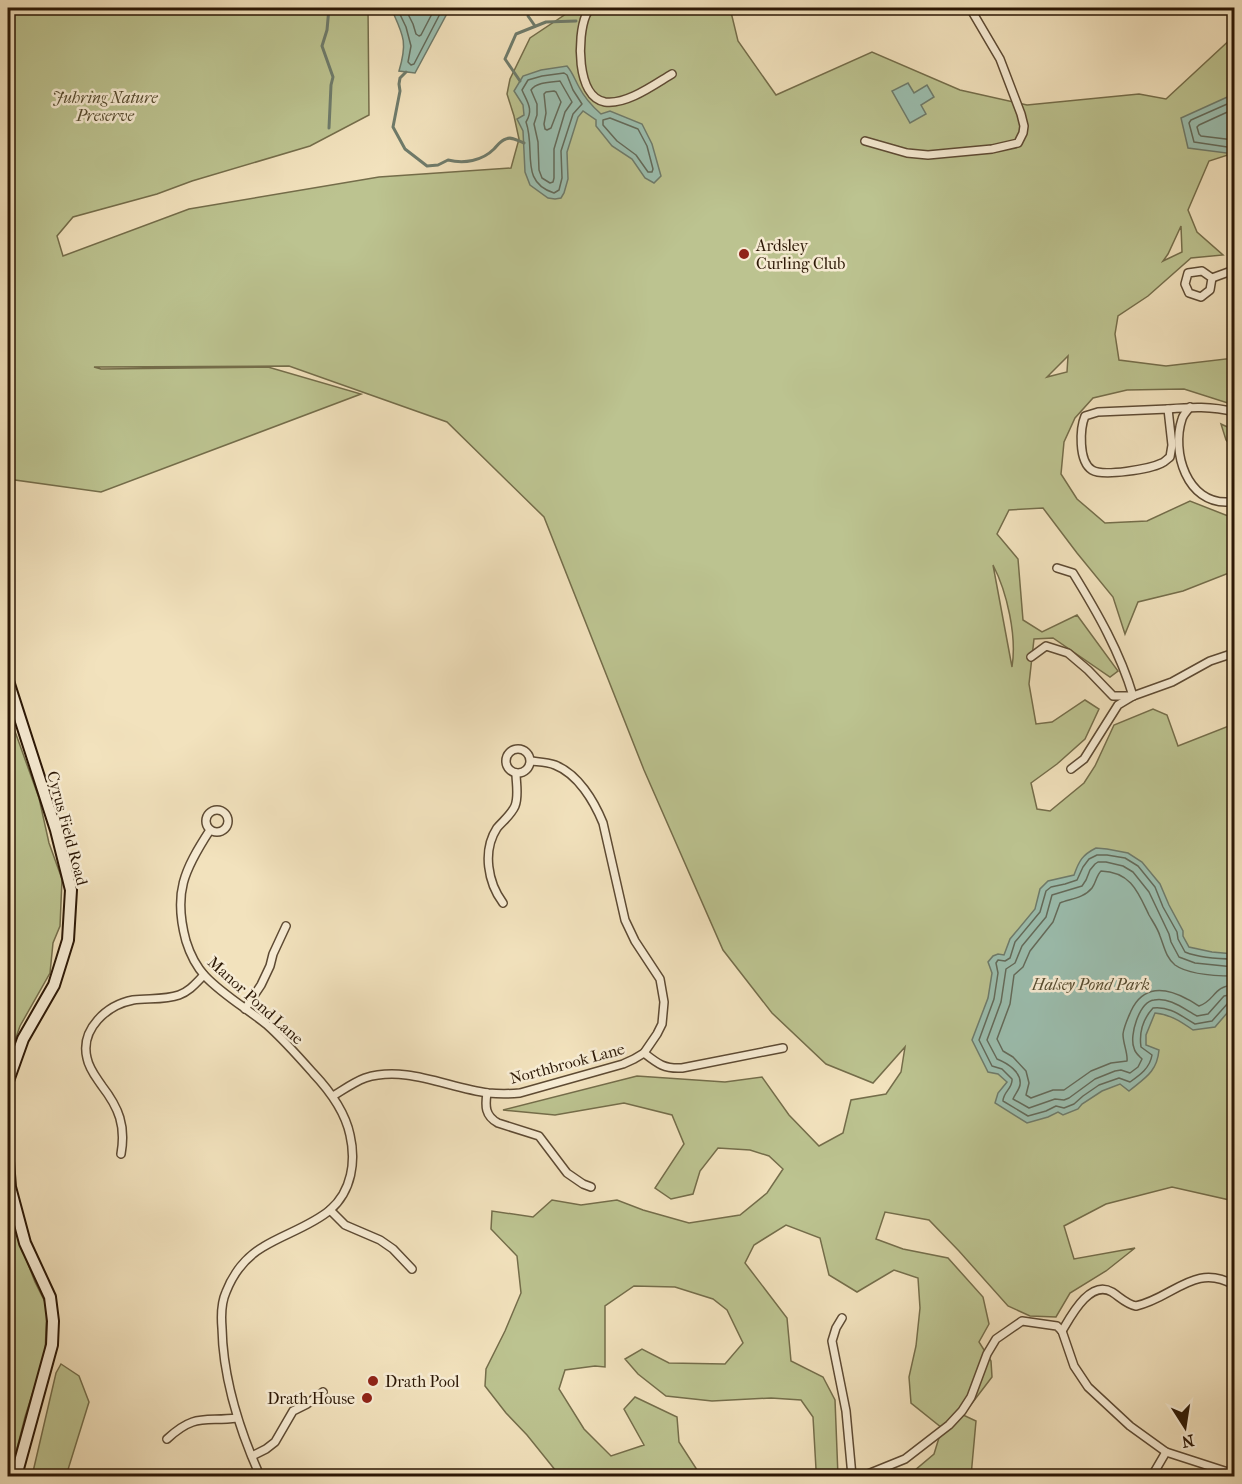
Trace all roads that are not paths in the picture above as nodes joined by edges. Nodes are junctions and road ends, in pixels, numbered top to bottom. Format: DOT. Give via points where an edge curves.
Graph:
graph roads {
  1 [pos="591,8"];
  2 [pos="970,8"];
  3 [pos="672,74"];
  4 [pos="865,141"];
  5 [pos="1234,270"];
  6 [pos="1212,278"];
  7 [pos="1190,407"];
  8 [pos="1168,409"];
  9 [pos="1234,412"];
  10 [pos="1228,502"];
  11 [pos="1057,568"];
  12 [pos="1234,653"];
  13 [pos="1030,657"];
  14 [pos="8,681"];
  15 [pos="1133,696"];
  16 [pos="531,761"];
  17 [pos="1071,769"];
  18 [pos="516,773"];
  19 [pos="210,830"];
  20 [pos="503,903"];
  21 [pos="286,926"];
  22 [pos="204,975"];
  23 [pos="245,1009"];
  24 [pos="783,1048"];
  25 [pos="644,1053"];
  26 [pos="8,1081"];
  27 [pos="487,1093"];
  28 [pos="333,1096"];
  29 [pos="121,1154"];
  30 [pos="8,1161"];
  31 [pos="591,1187"];
  32 [pos="330,1210"];
  33 [pos="412,1269"];
  34 [pos="1234,1285"];
  35 [pos="842,1318"];
  36 [pos="1062,1331"];
  37 [pos="323,1392"];
  38 [pos="237,1418"];
  39 [pos="167,1439"];
  40 [pos="1166,1452"];
  41 [pos="252,1456"];
  42 [pos="1234,1474"];
  43 [pos="16,1476"];
  44 [pos="260,1476"];
  45 [pos="852,1476"];
  46 [pos="863,1476"];
  47 [pos="1152,1476"];
  1 -- 3 [label="street" via="586,16 580,59 582,73 595,97 607,102 625,99"];
  2 -- 4 [label="street" via="1000,59 1021,114 1024,126 1018,143 928,155"];
  5 -- 6 [label="street"];
  7 -- 8 [label="street"];
  7 -- 9 [label="street"];
  7 -- 10 [label="street" via="1182,417 1179,437 1182,468 1204,495 1216,502"];
  8 -- 8 [label="street" via="1085,416 1081,431 1085,463 1099,472 1129,471 1161,463 1170,457 1172,445"];
  11 -- 15 [label="street" via="1073,573 1090,600"];
  12 -- 15 [label="street"];
  13 -- 15 [label="street" via="1046,646 1068,653 1113,696"];
  14 -- 26 [label="street, Cyrus Field Road" via="71,890 68,940 54,985 23,1039"];
  15 -- 17 [label="street" via="1118,705 1084,759"];
  16 -- 18 [label="street" via="529,768"];
  16 -- 18 [label="street, Northbrook Lane" via="524,750 510,752 507,765"];
  16 -- 25 [label="street, Northbrook Lane" via="552,764 575,778 600,816 625,921 662,989 662,1024"];
  18 -- 20 [label="street" via="515,806 497,829 490,849 490,879"];
  19 -- 22 [label="street, Manor Pond Lane" via="187,868 180,902 190,952"];
  21 -- 23 [label="street" via="270,966"];
  22 -- 23 [label="street, Manor Pond Lane"];
  22 -- 29 [label="street" via="177,996 131,1001 113,1008 91,1028 86,1042 87,1062 118,1110 123,1134"];
  23 -- 28 [label="street, Manor Pond Lane" via="286,1042"];
  24 -- 25 [label="street" via="682,1068 662,1066"];
  25 -- 27 [label="street, Northbrook Lane" via="623,1064 520,1093"];
  27 -- 28 [label="street, Northbrook Lane" via="389,1074 366,1078"];
  27 -- 31 [label="street" via="486,1110 492,1120 539,1136 567,1173"];
  28 -- 32 [label="street, Manor Pond Lane" via="348,1126 353,1167 348,1184"];
  30 -- 43 [label="street" via="10,1187 25,1243 50,1297 53,1321 52,1345"];
  32 -- 33 [label="street" via="345,1225 393,1249"];
  32 -- 38 [label="street, Manor Pond Lane" via="262,1247 240,1267 225,1294 221,1315 223,1353"];
  34 -- 36 [label="street" via="1216,1277 1193,1280 1136,1306 1110,1290 1100,1289 1076,1308"];
  35 -- 45 [label="street" via="832,1341 846,1412"];
  36 -- 40 [label="street" via="1074,1366 1088,1387 1130,1426"];
  36 -- 46 [label="street" via="1057,1326 1022,1321 996,1339 962,1411 949,1425 904,1459"];
  37 -- 41 [label="street" via="293,1411 275,1442"];
  38 -- 39 [label="street" via="199,1419"];
  38 -- 41 [label="street, Manor Pond Lane"];
  40 -- 42 [label="street"];
  40 -- 47 [label="street"];
  41 -- 44 [label="street, Manor Pond Lane"];
}
